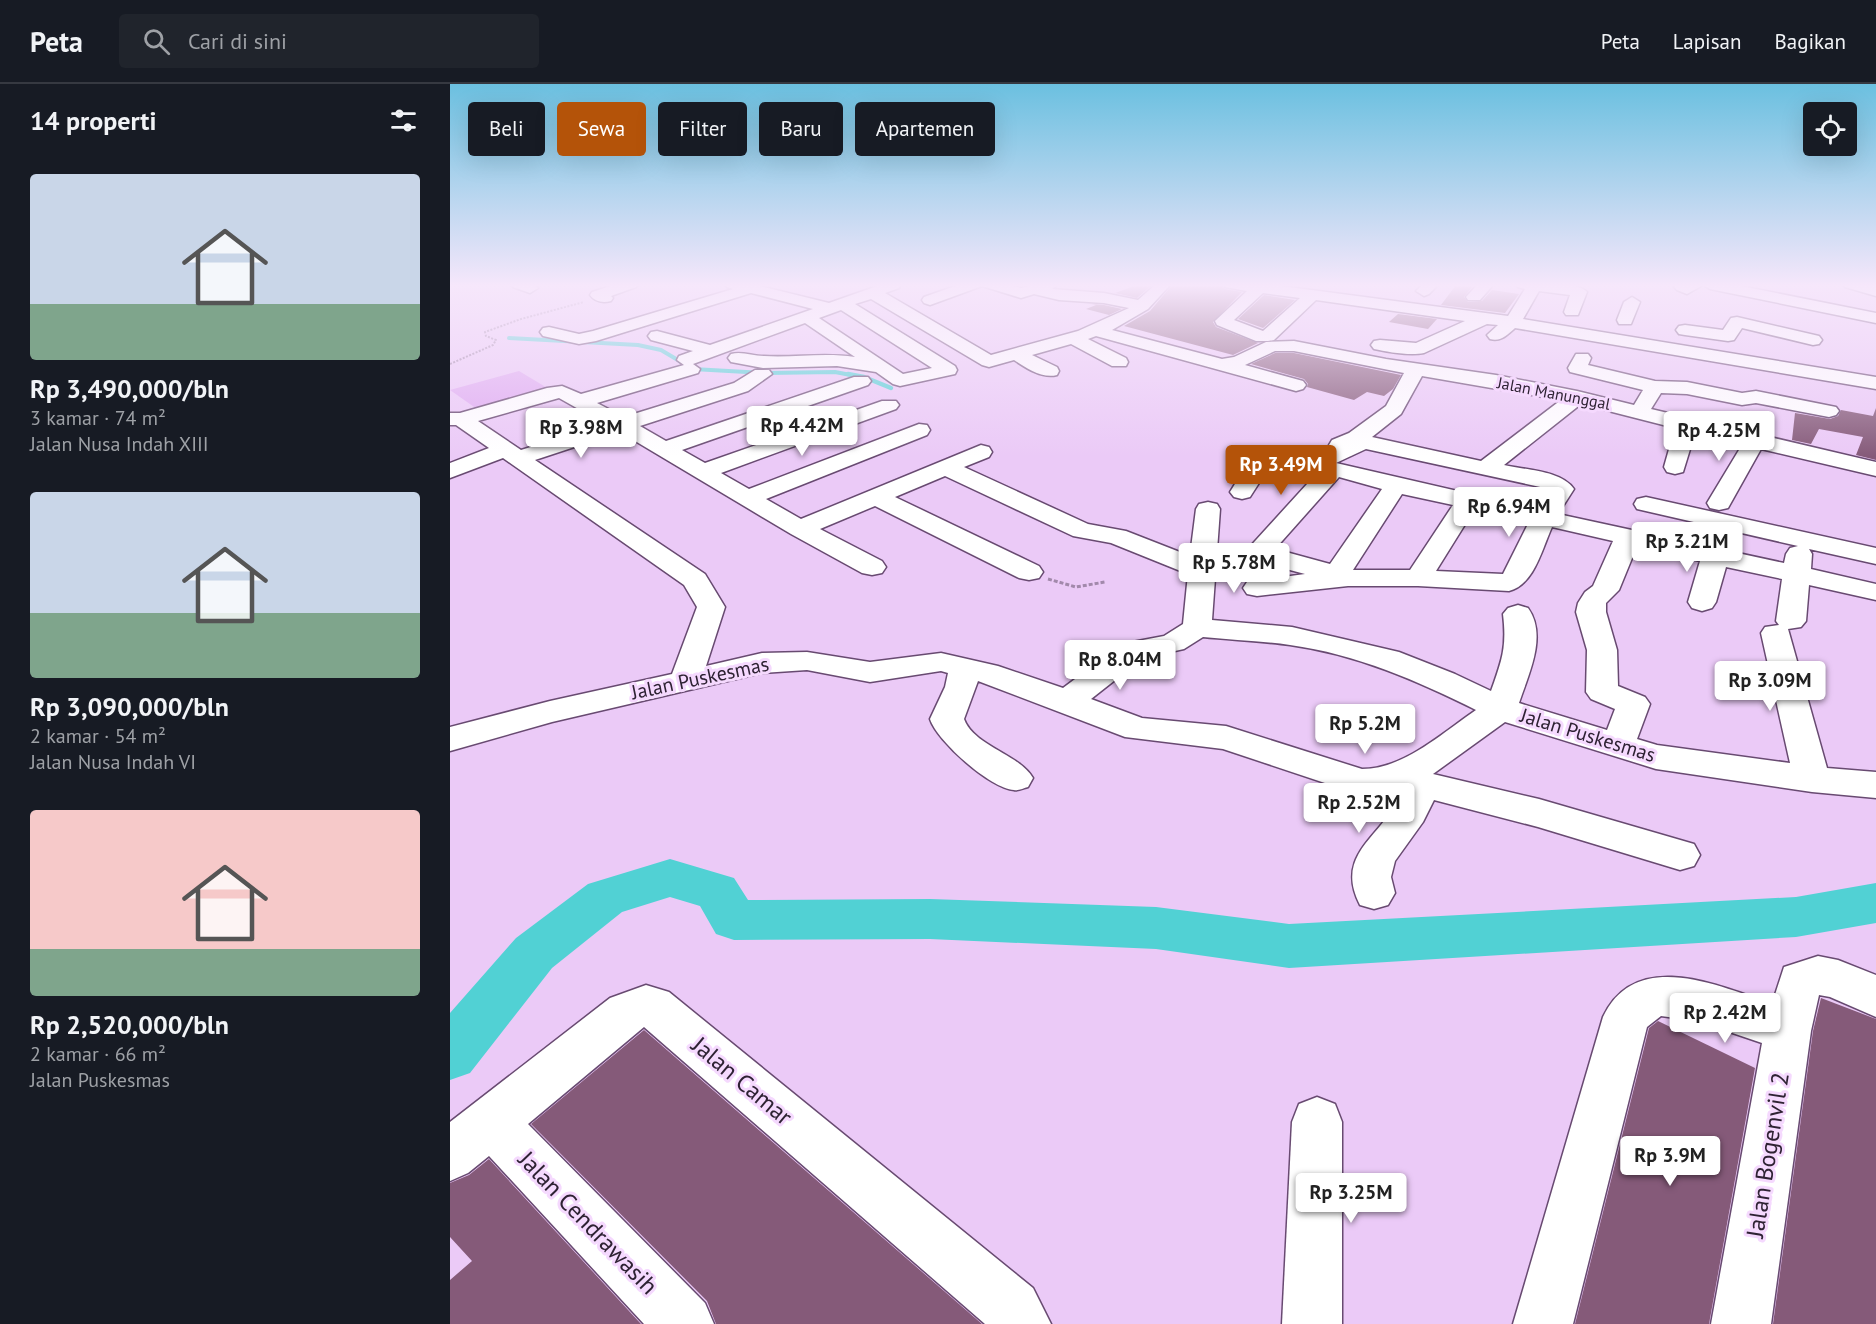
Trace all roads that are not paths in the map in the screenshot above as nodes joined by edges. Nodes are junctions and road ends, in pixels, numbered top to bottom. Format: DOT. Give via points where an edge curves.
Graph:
graph roads {
  1 [pos="639,342"];
  2 [pos="667,342"];
  3 [pos="785,342"];
  4 [pos="838,342"];
  5 [pos="903,342"];
  6 [pos="956,342"];
  7 [pos="1055,342"];
  8 [pos="1080,342"];
  9 [pos="1139,342"];
  10 [pos="1346,342"];
  11 [pos="1435,342"];
  12 [pos="1632,342"];
  13 [pos="1815,342"];
  14 [pos="636,343"];
  15 [pos="734,343"];
  16 [pos="1017,353"];
  17 [pos="747,358"];
  18 [pos="696,359"];
  19 [pos="810,360"];
  20 [pos="1119,362"];
  21 [pos="1580,362"];
  22 [pos="1226,364"];
  23 [pos="878,367"];
  24 [pos="1789,368"];
  25 [pos="1416,369"];
  26 [pos="1050,371"];
  27 [pos="762,374"];
  28 [pos="1830,375"];
  29 [pos="1659,378"];
  30 [pos="1853,379"];
  31 [pos="861,381"];
  32 [pos="1876,383"];
  33 [pos="1296,385"];
  34 [pos="1758,391"];
  35 [pos="1577,397"];
  36 [pos="1853,400"];
  37 [pos="580,401"];
  38 [pos="889,405"];
  39 [pos="1640,411"];
  40 [pos="1829,411"];
  41 [pos="455,419"];
  42 [pos="623,425"];
  43 [pos="833,425"];
  44 [pos="1687,425"];
  45 [pos="919,430"];
  46 [pos="1755,441"];
  47 [pos="876,447"];
  48 [pos="664,449"];
  49 [pos="981,452"];
  50 [pos="512,453"];
  51 [pos="1329,462"];
  52 [pos="945,467"];
  53 [pos="1486,468"];
  54 [pos="1675,468"];
  55 [pos="1876,469"];
  56 [pos="450,471"];
  57 [pos="702,472"];
  58 [pos="1396,485"];
  59 [pos="1242,492"];
  60 [pos="876,497"];
  61 [pos="747,498"];
  62 [pos="1468,500"];
  63 [pos="1719,503"];
  64 [pos="1646,504"];
  65 [pos="1208,509"];
  66 [pos="1544,516"];
  67 [pos="800,529"];
  68 [pos="1628,536"];
  69 [pos="1811,542"];
  70 [pos="1715,556"];
  71 [pos="1876,556"];
  72 [pos="872,567"];
  73 [pos="1202,570"];
  74 [pos="1029,572"];
  75 [pos="1798,574"];
  76 [pos="1335,577"];
  77 [pos="1418,578"];
  78 [pos="1257,583"];
  79 [pos="1876,592"];
  80 [pos="1702,602"];
  81 [pos="1518,614"];
  82 [pos="1202,627"];
  83 [pos="964,667"];
  84 [pos="686,680"];
  85 [pos="1067,701"];
  86 [pos="1501,709"];
  87 [pos="450,739"];
  88 [pos="1618,745"];
  89 [pos="1416,776"];
  90 [pos="1015,778"];
  91 [pos="1812,779"];
  92 [pos="1876,785"];
  93 [pos="1680,855"];
  94 [pos="1374,893"];
  95 [pos="1876,997"];
  96 [pos="1788,1031"];
  97 [pos="491,1122"];
  98 [pos="1317,1122"];
  99 [pos="450,1155"];
  100 [pos="684,1324"];
  101 [pos="1021,1324"];
  102 [pos="1312,1324"];
  103 [pos="1543,1324"];
  104 [pos="1741,1324"];
  1 -- 14 [label="street"];
  2 -- 18 [label="street"];
  3 -- 19 [label="street"];
  4 -- 23 [label="street"];
  5 -- 23 [label="street" via="948,370 900,380"];
  6 -- 16 [label="street" via="989,361"];
  7 -- 16 [label="street"];
  8 -- 20 [label="street"];
  9 -- 22 [label="street"];
  10 -- 11 [label="street" via="1406,350"];
  12 -- 24 [label="street"];
  13 -- 28 [label="street" via="1812,356 1831,362"];
  15 -- 17 [label="street"];
  15 -- 18 [label="street"];
  16 -- 26 [label="street"];
  17 -- 18 [label="street"];
  17 -- 19 [label="street" via="763,362"];
  18 -- 37 [label="street"];
  19 -- 23 [label="street"];
  21 -- 29 [label="street" via="1577,368 1583,370"];
  22 -- 25 [label="street, Jalan Manunggal" via="1279,344"];
  22 -- 33 [label="street"];
  24 -- 28 [label="street"];
  24 -- 34 [label="street" via="1784,388"];
  25 -- 35 [label="street, Jalan Manunggal"];
  25 -- 51 [label="street" via="1395,410 1357,438 1336,447"];
  27 -- 42 [label="street" via="741,387"];
  28 -- 30 [label="street"];
  29 -- 34 [label="street" via="1691,381 1742,399"];
  29 -- 39 [label="street"];
  30 -- 32 [label="street"];
  30 -- 36 [label="street"];
  31 -- 48 [label="street"];
  34 -- 40 [label="street"];
  35 -- 39 [label="street, Jalan Manunggal"];
  35 -- 53 [label="street"];
  37 -- 41 [label="street" via="562,392 555,393"];
  37 -- 42 [label="street"];
  38 -- 43 [label="street"];
  39 -- 44 [label="street, Jalan Manunggal"];
  41 -- 50 [label="street"];
  42 -- 48 [label="street"];
  42 -- 50 [label="street"];
  43 -- 47 [label="street"];
  43 -- 57 [label="street"];
  44 -- 46 [label="street, Jalan Manunggal"];
  44 -- 54 [label="street"];
  45 -- 47 [label="street"];
  46 -- 55 [label="street, Jalan Manunggal"];
  46 -- 63 [label="street"];
  47 -- 61 [label="street"];
  48 -- 57 [label="street"];
  49 -- 52 [label="street"];
  50 -- 56 [label="street"];
  50 -- 84 [label="street" via="694,580 711,607"];
  51 -- 53 [label="street" via="1364,442"];
  51 -- 58 [label="street"];
  51 -- 59 [label="street" via="1272,455 1262,462"];
  51 -- 78 [label="street"];
  52 -- 60 [label="street"];
  52 -- 73 [label="street" via="1082,531 1117,536"];
  53 -- 66 [label="street" via="1561,488"];
  57 -- 61 [label="street"];
  58 -- 62 [label="street"];
  58 -- 76 [label="street"];
  60 -- 67 [label="street"];
  60 -- 74 [label="street"];
  61 -- 67 [label="street"];
  62 -- 66 [label="street"];
  62 -- 77 [label="street"];
  64 -- 69 [label="street"];
  65 -- 73 [label="street"];
  66 -- 68 [label="street"];
  66 -- 77 [label="street" via="1515,578 1509,583"];
  67 -- 72 [label="street"];
  68 -- 70 [label="street"];
  68 -- 88 [label="street" via="1605,591 1595,598 1591,612 1602,650 1602,692 1633,704"];
  69 -- 71 [label="street"];
  69 -- 75 [label="street" via="1799,544"];
  70 -- 75 [label="street"];
  70 -- 80 [label="street"];
  73 -- 82 [label="street" via="1197,613"];
  75 -- 79 [label="street"];
  75 -- 91 [label="street" via="1784,627"];
  76 -- 77 [label="street"];
  76 -- 78 [label="street"];
  76 -- 78 [label="street" via="1265,555"];
  81 -- 86 [label="street" via="1520,653"];
  82 -- 85 [label="street" via="1173,643 1133,651"];
  82 -- 86 [label="street" via="1292,636 1388,660 1444,681"];
  83 -- 84 [label="street, Jalan Puskesmas" via="942,662 870,672 788,660"];
  83 -- 85 [label="street, Jalan Puskesmas"];
  83 -- 90 [label="street" via="947,724 955,735"];
  84 -- 87 [label="street, Jalan Puskesmas"];
  85 -- 89 [label="street, Jalan Puskesmas" via="1137,729 1226,738 1361,782"];
  86 -- 88 [label="street, Jalan Puskesmas"];
  86 -- 89 [label="street, Jalan Puskesmas"];
  88 -- 91 [label="street, Jalan Puskesmas" via="1668,759"];
  89 -- 93 [label="street"];
  89 -- 94 [label="street" via="1419,795 1379,856 1371,876"];
  91 -- 92 [label="street, Jalan Puskesmas"];
  95 -- 96 [label="street, Jalan Bogenvil 2" via="1828,976 1813,975 1800,981"];
  96 -- 103 [label="street" via="1682,996 1660,996 1635,1006 1626,1017"];
  96 -- 104 [label="street, Jalan Bogenvil 2"];
  97 -- 99 [label="street, Jalan Camar"];
  97 -- 100 [label="street, Jalan Cendrawasih"];
  97 -- 101 [label="street, Jalan Camar" via="626,1013 653,1006 1012,1309"];
  98 -- 102 [label="street"];
}
